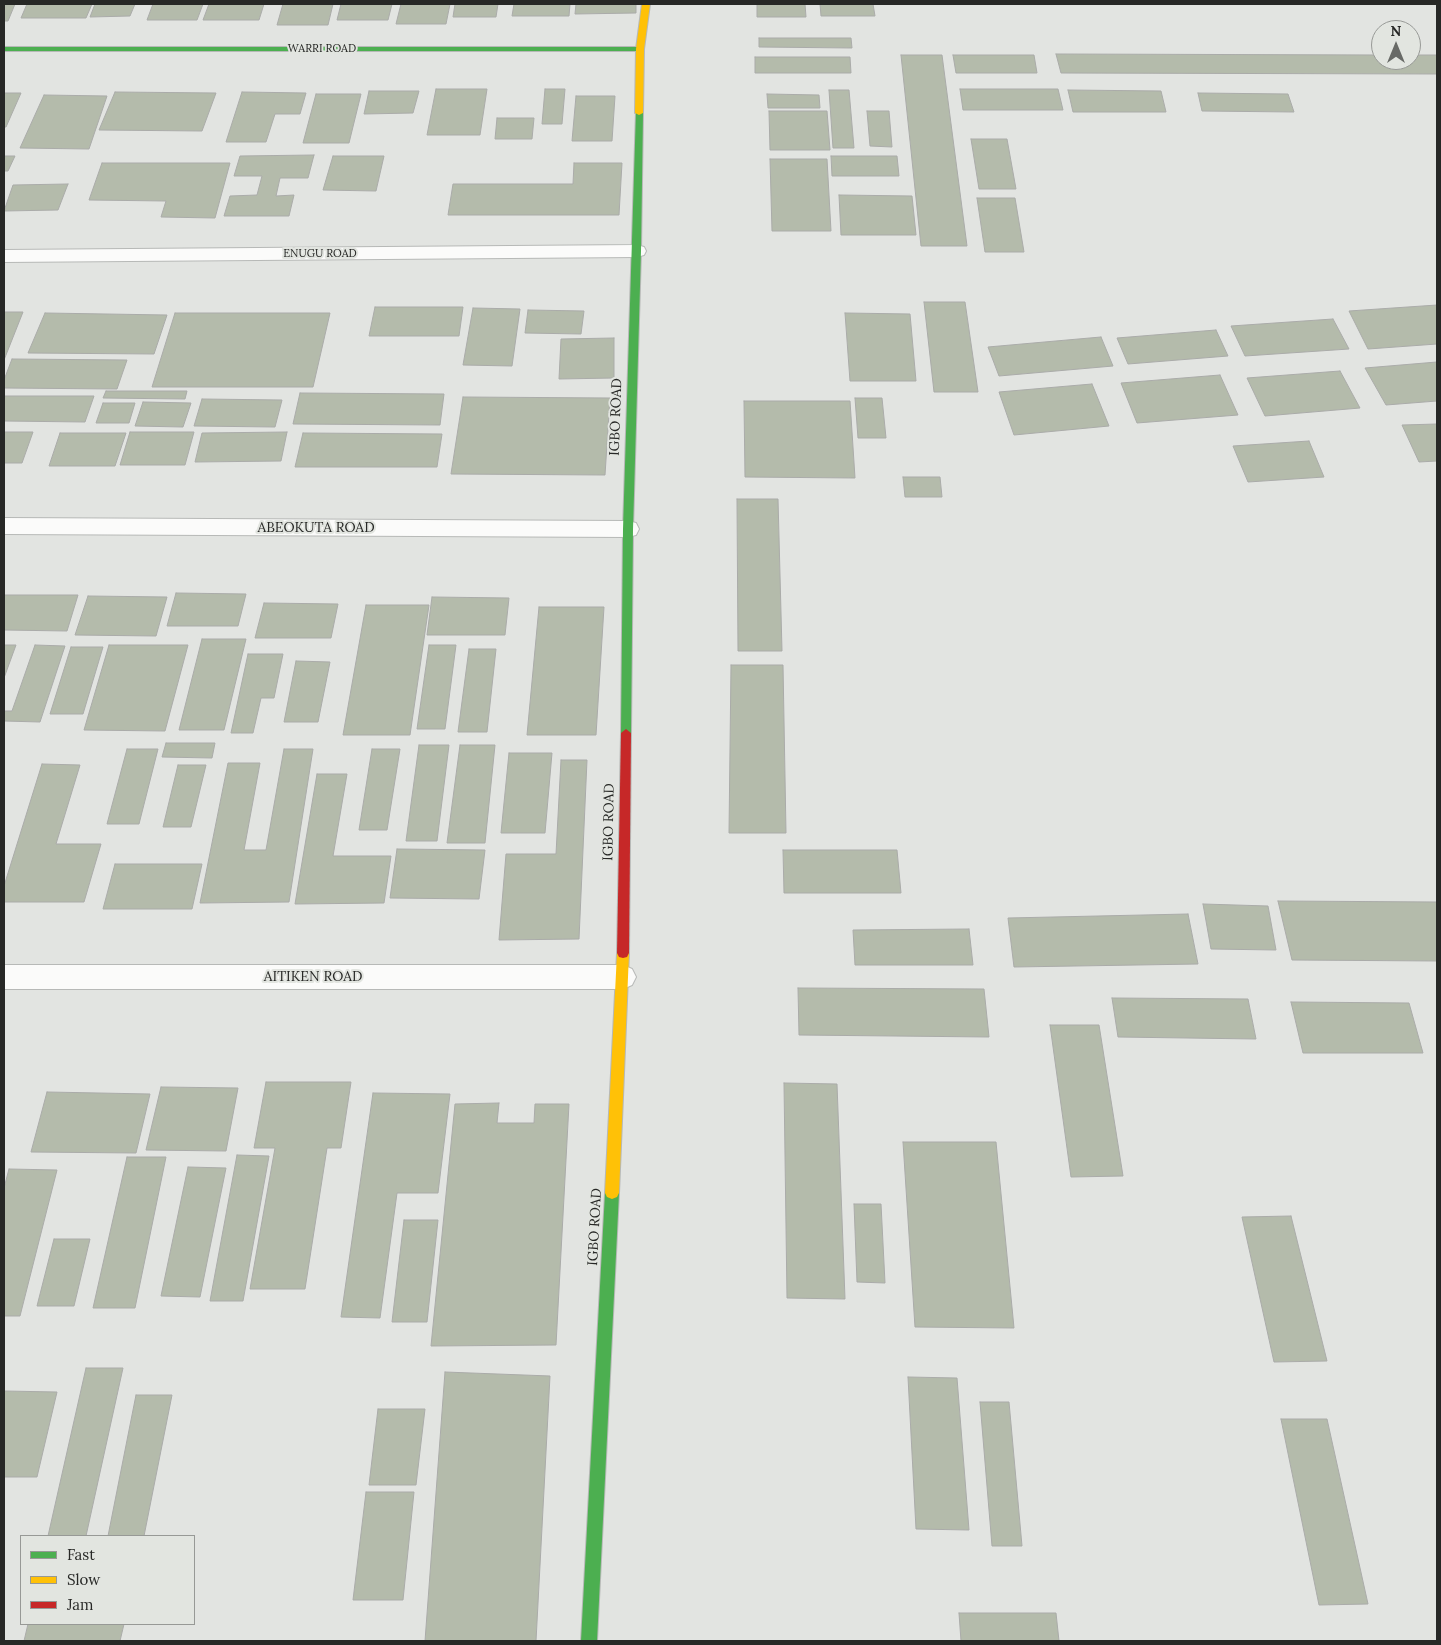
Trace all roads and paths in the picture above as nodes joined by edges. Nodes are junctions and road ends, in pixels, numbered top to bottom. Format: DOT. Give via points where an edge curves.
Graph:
graph roads {
  1 [pos="646,4"];
  2 [pos="4,49"];
  3 [pos="640,49"];
  4 [pos="636,251"];
  5 [pos="4,256"];
  6 [pos="4,526"];
  7 [pos="628,529"];
  8 [pos="4,977"];
  9 [pos="623,977"];
  10 [pos="590,1641"];
  1 -- 3 [label="street, IGBO ROAD"];
  2 -- 3 [label="street, WARRI ROAD"];
  3 -- 4 [label="street, IGBO ROAD"];
  4 -- 5 [label="lane, ENUGU ROAD"];
  4 -- 7 [label="street, IGBO ROAD"];
  6 -- 7 [label="lane, ABEOKUTA ROAD"];
  7 -- 9 [label="street, IGBO ROAD"];
  8 -- 9 [label="lane, AITIKEN ROAD"];
  9 -- 10 [label="street, IGBO ROAD"];
}
